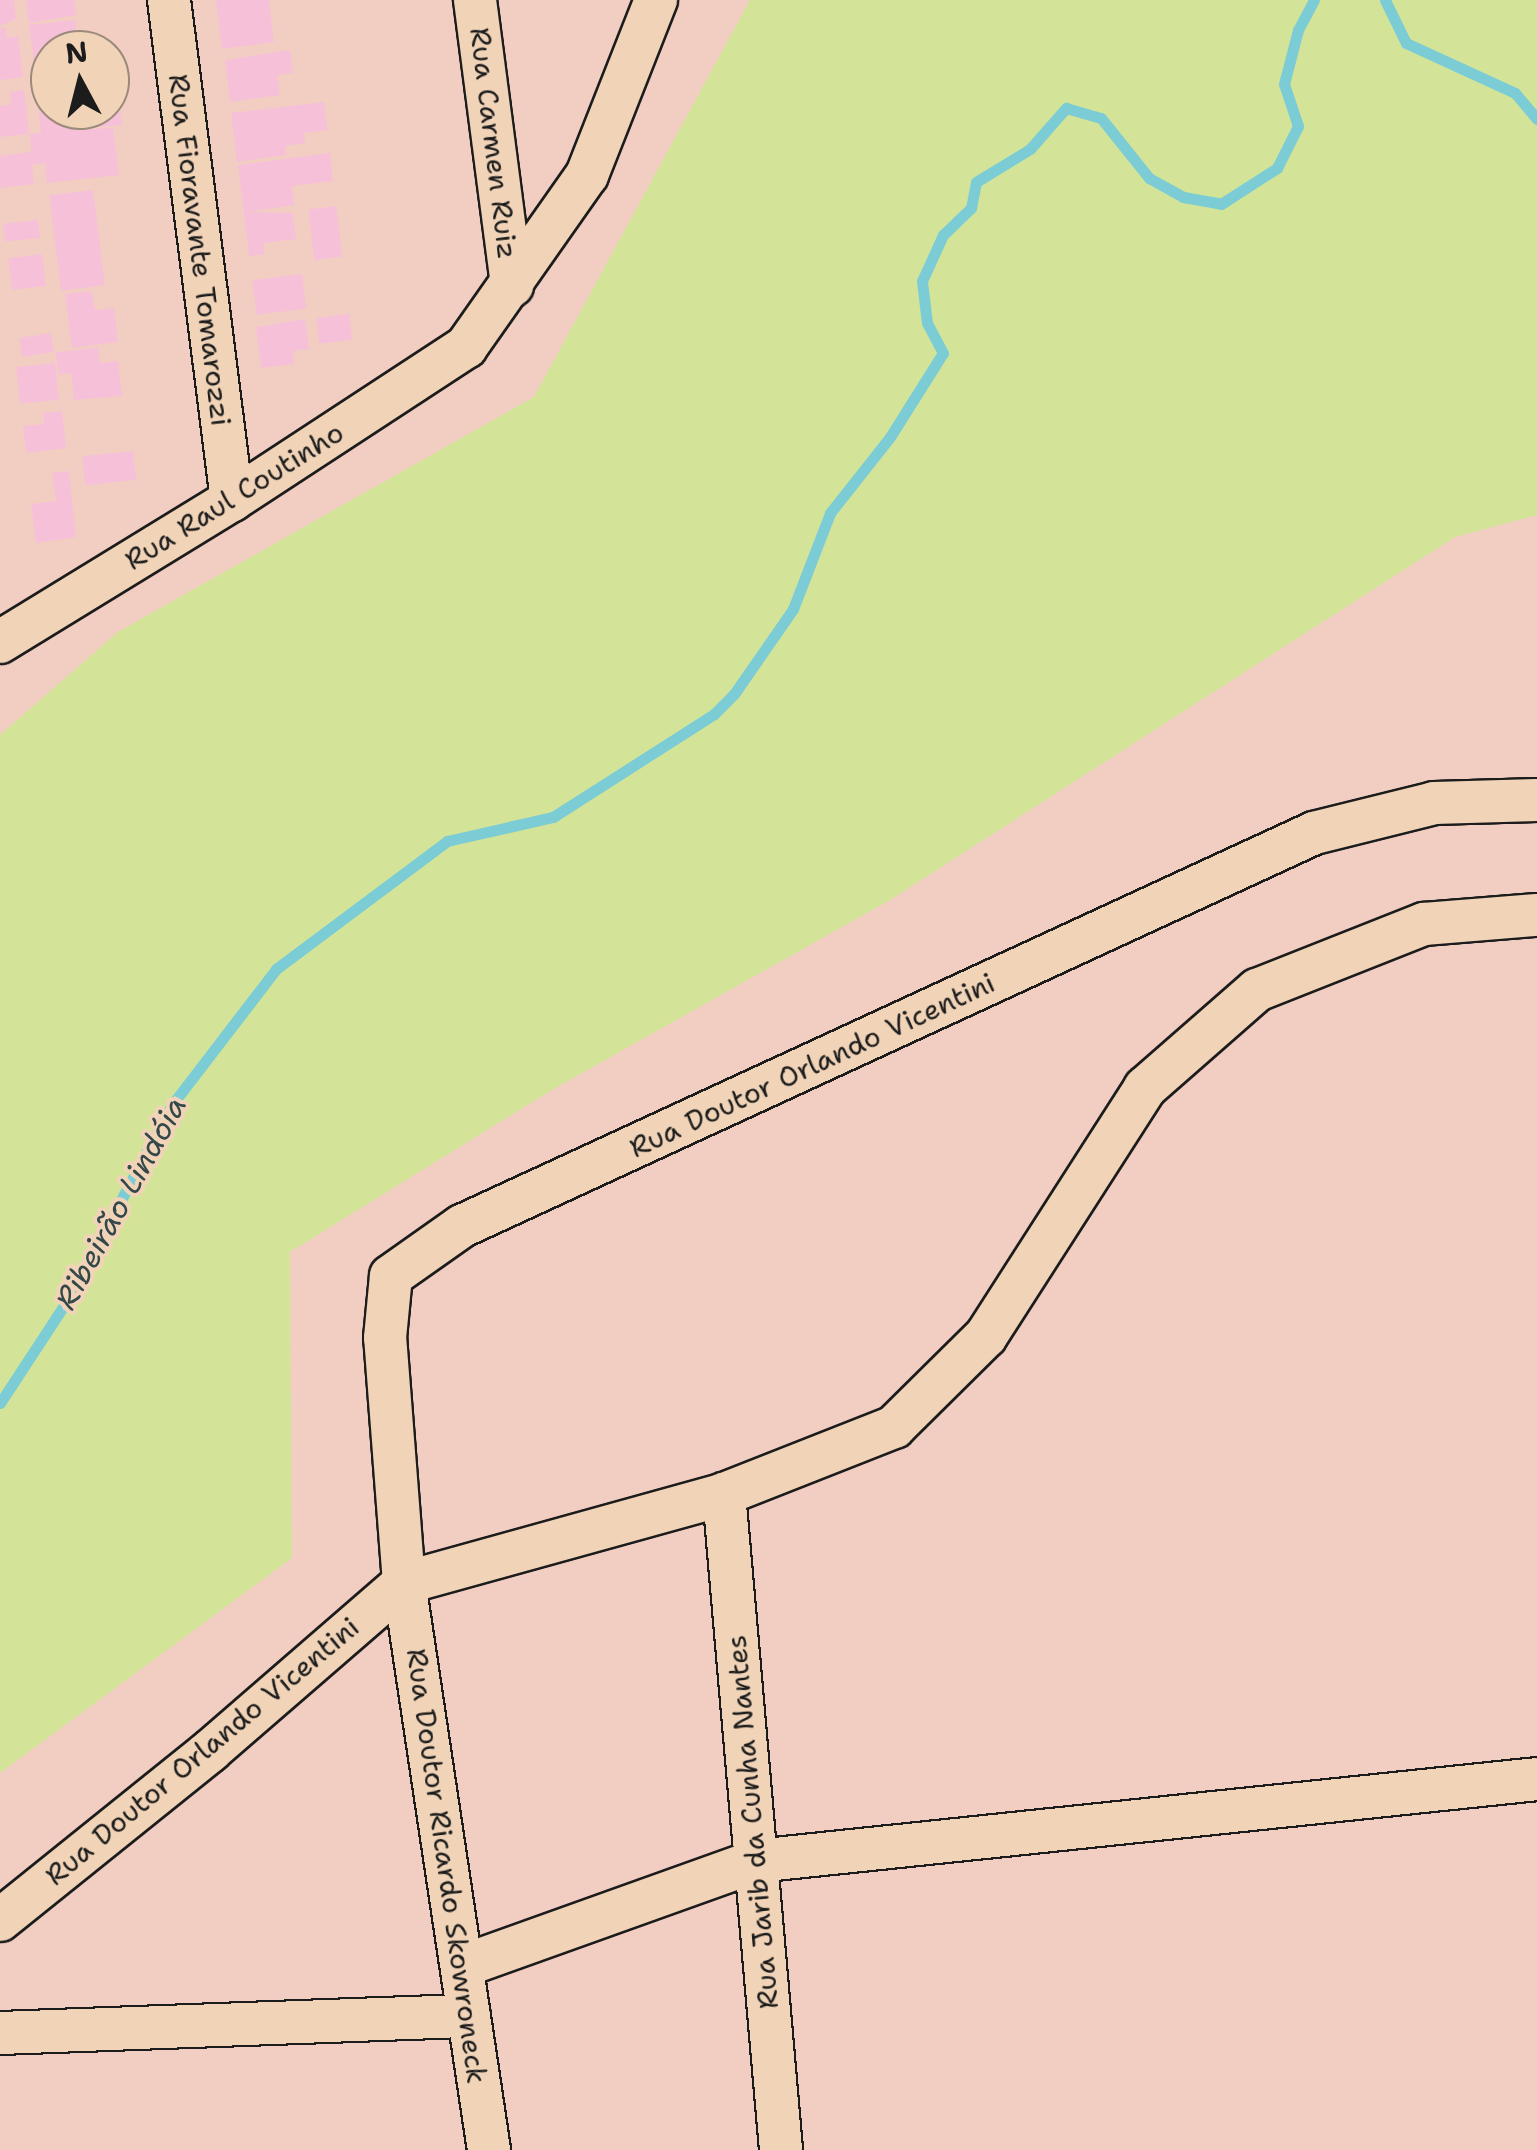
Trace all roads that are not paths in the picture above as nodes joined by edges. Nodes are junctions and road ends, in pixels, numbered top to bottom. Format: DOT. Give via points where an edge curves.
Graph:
graph roads {
  1 [pos="169,0"];
  2 [pos="475,0"];
  3 [pos="656,0"];
  4 [pos="512,286"];
  5 [pos="232,500"];
  6 [pos="0,642"];
  7 [pos="1537,800"];
  8 [pos="1537,915"];
  9 [pos="724,1494"];
  10 [pos="404,1583"];
  11 [pos="1537,1779"];
  12 [pos="756,1861"];
  13 [pos="0,1920"];
  14 [pos="463,1966"];
  15 [pos="470,2016"];
  16 [pos="0,2034"];
  17 [pos="489,2150"];
  18 [pos="781,2150"];
  1 -- 5 [label="street, Rua Fioravante Tomarozzi"];
  2 -- 4 [label="street, Rua Carmen Ruiz"];
  3 -- 4 [label="street, Rua Raul Coutinho" via="587,175"];
  4 -- 5 [label="street, Rua Raul Coutinho" via="466,347"];
  5 -- 6 [label="street, Rua Raul Coutinho"];
  7 -- 10 [label="street, Rua Doutor Orlando Vicentini" via="1434,803 1314,833 480,1218 423,1251 391,1276 385,1338"];
  8 -- 9 [label="street, Rua Doutor Orlando Vicentini" via="1424,924 1257,990 1146,1088 986,1336 894,1428"];
  9 -- 10 [label="street, Rua Doutor Orlando Vicentini"];
  9 -- 12 [label="street, Rua Jarib da Cunha Nantes"];
  10 -- 13 [label="street, Rua Doutor Orlando Vicentini"];
  10 -- 14 [label="street, Rua Doutor Ricardo Skowroneck"];
  11 -- 12 [label="street"];
  12 -- 14 [label="street"];
  12 -- 18 [label="street, Rua Jarib da Cunha Nantes"];
  14 -- 15 [label="street, Rua Doutor Ricardo Skowroneck"];
  15 -- 16 [label="street"];
  15 -- 17 [label="street, Rua Doutor Ricardo Skowroneck"];
}
